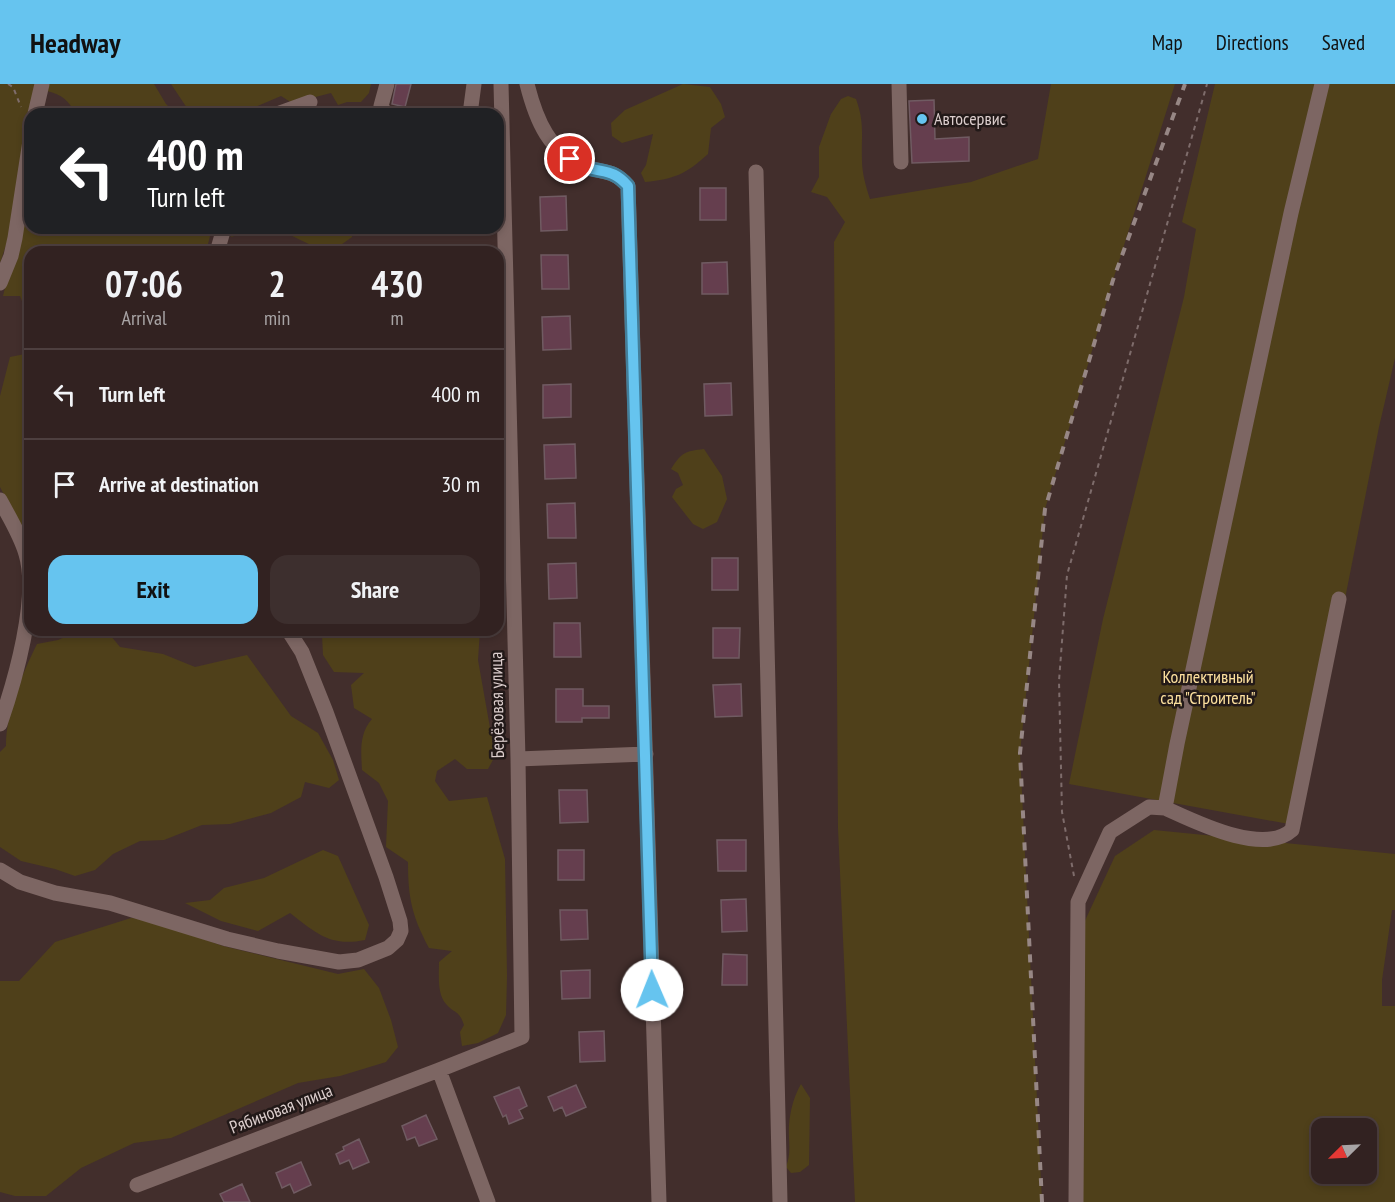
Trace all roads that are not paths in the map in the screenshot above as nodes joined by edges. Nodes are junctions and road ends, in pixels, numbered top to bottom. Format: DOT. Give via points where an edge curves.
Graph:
graph roads {
  1 [pos="42,84"];
  2 [pos="387,84"];
  3 [pos="474,84"];
  4 [pos="501,84"];
  5 [pos="527,84"];
  6 [pos="899,84"];
  7 [pos="1322,84"];
  8 [pos="310,102"];
  9 [pos="33,108"];
  10 [pos="293,108"];
  11 [pos="382,108"];
  12 [pos="471,108"];
  13 [pos="500,108"];
  14 [pos="901,162"];
  15 [pos="756,172"];
  16 [pos="24,180"];
  17 [pos="504,269"];
  18 [pos="0,283"];
  19 [pos="0,500"];
  20 [pos="24,547"];
  21 [pos="1339,599"];
  22 [pos="24,632"];
  23 [pos="292,636"];
  24 [pos="0,724"];
  25 [pos="646,753"];
  26 [pos="518,759"];
  27 [pos="1166,808"];
  28 [pos="0,870"];
  29 [pos="522,1037"];
  30 [pos="439,1070"];
  31 [pos="136,1185"];
  32 [pos="488,1202"];
  33 [pos="658,1202"];
  34 [pos="780,1202"];
  35 [pos="1076,1202"];
  1 -- 9 [label="street"];
  2 -- 11 [label="street"];
  3 -- 12 [label="street"];
  4 -- 13 [label="street, Берёзовая улица"];
  5 -- 25 [label="street" via="538,119 552,144 570,159 619,176 628,186"];
  6 -- 14 [label="street"];
  7 -- 27 [label="street" via="1291,213"];
  8 -- 10 [label="street"];
  15 -- 34 [label="street"];
  16 -- 18 [label="street" via="11,256"];
  17 -- 26 [label="street, Берёзовая улица"];
  19 -- 20 [label="street"];
  21 -- 27 [label="street" via="1292,830 1284,837 1263,841 1208,827"];
  22 -- 24 [label="street"];
  23 -- 28 [label="street" via="326,712 390,888 401,932 388,948 358,960 339,962 278,951 110,903 55,893 20,882"];
  25 -- 26 [label="street"];
  25 -- 33 [label="street"];
  26 -- 29 [label="street, Берёзовая улица"];
  27 -- 35 [label="street" via="1149,807 1110,832 1078,902"];
  29 -- 30 [label="street, Рябиновая улица"];
  30 -- 31 [label="street, Рябиновая улица"];
  30 -- 32 [label="street"];
}
